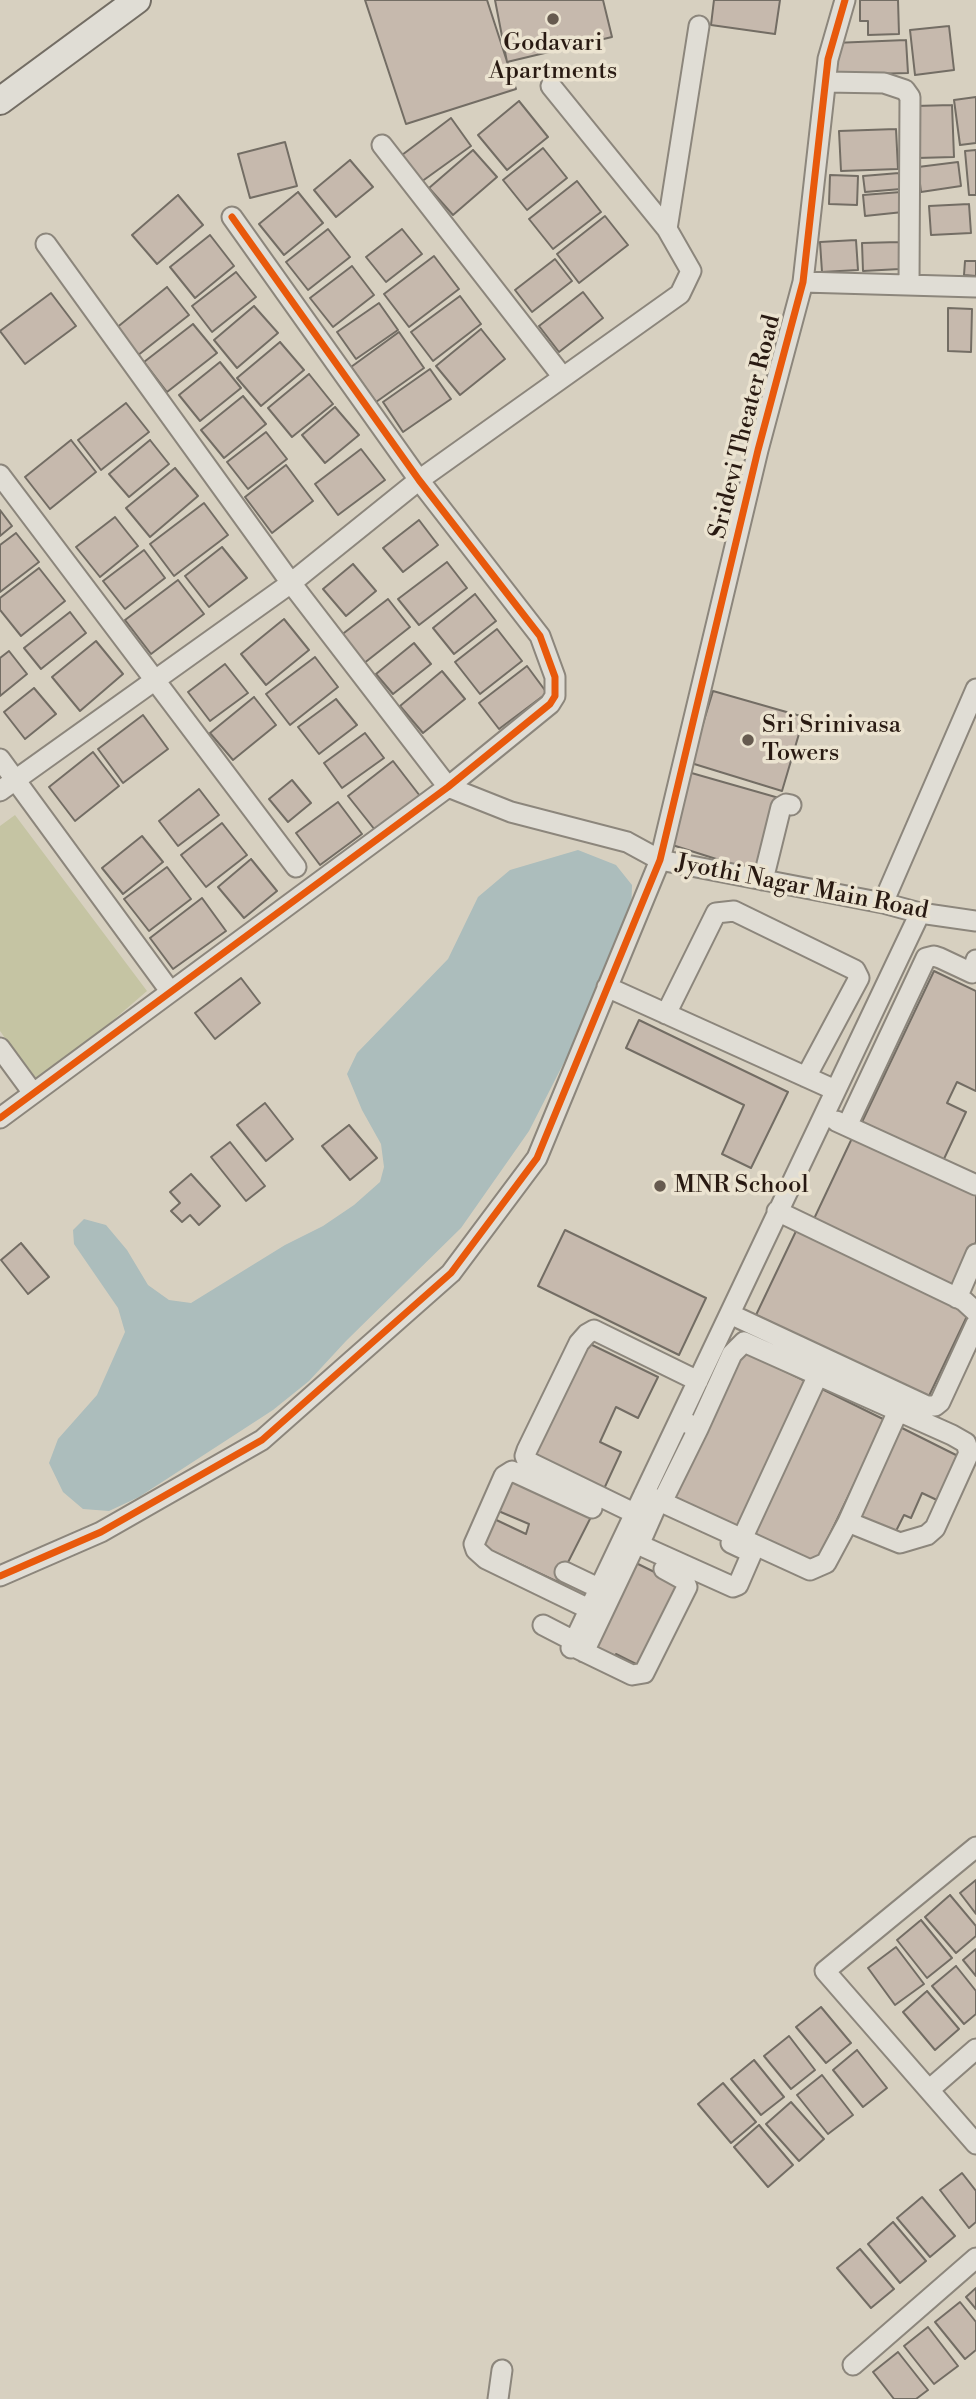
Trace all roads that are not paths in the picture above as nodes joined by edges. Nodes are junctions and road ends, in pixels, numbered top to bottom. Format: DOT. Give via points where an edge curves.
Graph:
graph roads {
  1 [pos="137,0"];
  2 [pos="845,0"];
  3 [pos="699,26"];
  4 [pos="826,82"];
  5 [pos="551,86"];
  6 [pos="0,101"];
  7 [pos="383,145"];
  8 [pos="232,217"];
  9 [pos="667,229"];
  10 [pos="46,244"];
  11 [pos="803,282"];
  12 [pos="909,285"];
  13 [pos="976,286"];
  14 [pos="562,376"];
  15 [pos="0,475"];
  16 [pos="419,480"];
  17 [pos="290,583"];
  18 [pos="154,681"];
  19 [pos="976,689"];
  20 [pos="0,759"];
  21 [pos="8,786"];
  22 [pos="448,787"];
  23 [pos="791,805"];
  24 [pos="660,860"];
  25 [pos="296,867"];
  26 [pos="762,880"];
  27 [pos="883,903"];
  28 [pos="920,913"];
  29 [pos="976,921"];
  30 [pos="975,969"];
  31 [pos="607,988"];
  32 [pos="170,991"];
  33 [pos="666,1014"];
  34 [pos="0,1048"];
  35 [pos="806,1077"];
  36 [pos="835,1090"];
  37 [pos="33,1093"];
  38 [pos="823,1115"];
  39 [pos="0,1118"];
  40 [pos="847,1126"];
  41 [pos="976,1185"];
  42 [pos="777,1211"];
  43 [pos="976,1254"];
  44 [pos="957,1298"];
  45 [pos="976,1312"];
  46 [pos="730,1314"];
  47 [pos="976,1324"];
  48 [pos="724,1350"];
  49 [pos="818,1375"];
  50 [pos="698,1381"];
  51 [pos="898,1411"];
  52 [pos="680,1419"];
  53 [pos="698,1429"];
  54 [pos="848,1522"];
  55 [pos="638,1524"];
  56 [pos="742,1539"];
  57 [pos="565,1572"];
  58 [pos="0,1576"];
  59 [pos="600,1599"];
  60 [pos="543,1625"];
  61 [pos="575,1647"];
  62 [pos="976,1847"];
  63 [pos="976,2049"];
  64 [pos="930,2089"];
  65 [pos="976,2144"];
  66 [pos="976,2259"];
  67 [pos="853,2365"];
  68 [pos="502,2370"];
  69 [pos="498,2399"];
  1 -- 6 [label="street"];
  2 -- 4 [label="street, Sridevi Theater Road"];
  3 -- 9 [label="street"];
  4 -- 11 [label="street, Sridevi Theater Road"];
  4 -- 12 [label="street" via="884,83 905,90 910,97"];
  5 -- 9 [label="street"];
  7 -- 14 [label="street"];
  8 -- 16 [label="street"];
  9 -- 14 [label="street" via="691,271 680,294"];
  10 -- 17 [label="street"];
  11 -- 12 [label="street"];
  11 -- 24 [label="street, Sridevi Theater Road"];
  12 -- 13 [label="street"];
  14 -- 16 [label="street"];
  15 -- 18 [label="street"];
  16 -- 17 [label="street"];
  16 -- 22 [label="street" via="540,636 555,677 550,704"];
  17 -- 18 [label="street"];
  17 -- 22 [label="street"];
  18 -- 21 [label="street"];
  18 -- 25 [label="street"];
  19 -- 27 [label="street"];
  20 -- 21 [label="street"];
  21 -- 32 [label="street"];
  22 -- 24 [label="street, Jyothi Nagar Main Road" via="511,812 627,842"];
  22 -- 32 [label="street"];
  23 -- 26 [label="street" via="781,807"];
  24 -- 26 [label="street, Jyothi Nagar Main Road"];
  24 -- 31 [label="street, Sridevi Theater Road"];
  26 -- 27 [label="street, Jyothi Nagar Main Road"];
  27 -- 28 [label="street, Jyothi Nagar Main Road"];
  28 -- 29 [label="street, Jyothi Nagar Main Road"];
  28 -- 36 [label="street"];
  30 -- 40 [label="street" via="926,958"];
  31 -- 33 [label="street"];
  31 -- 58 [label="street, Sridevi Theater Road" via="537,1158 451,1273 262,1440 101,1532"];
  32 -- 37 [label="street"];
  33 -- 35 [label="street"];
  33 -- 35 [label="street" via="716,913 734,911 855,970 859,978"];
  34 -- 37 [label="street"];
  35 -- 36 [label="street"];
  36 -- 38 [label="street"];
  37 -- 39 [label="street"];
  38 -- 40 [label="street"];
  38 -- 42 [label="street"];
  40 -- 41 [label="street"];
  42 -- 44 [label="street"];
  42 -- 46 [label="street"];
  43 -- 44 [label="street"];
  44 -- 45 [label="street"];
  46 -- 47 [label="street" via="927,1406 940,1402"];
  46 -- 48 [label="street"];
  48 -- 49 [label="street" via="744,1342"];
  48 -- 50 [label="street"];
  48 -- 53 [label="street"];
  49 -- 51 [label="street"];
  49 -- 56 [label="street"];
  50 -- 52 [label="street"];
  50 -- 55 [label="street" via="594,1330 579,1343 527,1450 527,1461"];
  51 -- 54 [label="street"];
  51 -- 54 [label="street" via="966,1443 969,1453 935,1528 927,1535 900,1543"];
  52 -- 53 [label="street"];
  52 -- 55 [label="street"];
  53 -- 55 [label="street"];
  54 -- 56 [label="street" via="826,1563 810,1570"];
  55 -- 55 [label="street" via="748,1551 751,1555 738,1585 731,1587"];
  55 -- 56 [label="street"];
  55 -- 59 [label="street"];
  55 -- 59 [label="street" via="517,1473 507,1473 501,1482 476,1538 476,1550 486,1559"];
  55 -- 61 [label="street" via="687,1583 646,1670 632,1675"];
  57 -- 59 [label="street"];
  59 -- 61 [label="street"];
  60 -- 61 [label="street"];
  62 -- 64 [label="street" via="825,1971"];
  63 -- 64 [label="street"];
  64 -- 65 [label="street"];
  66 -- 67 [label="street"];
  68 -- 69 [label="street"];
}
